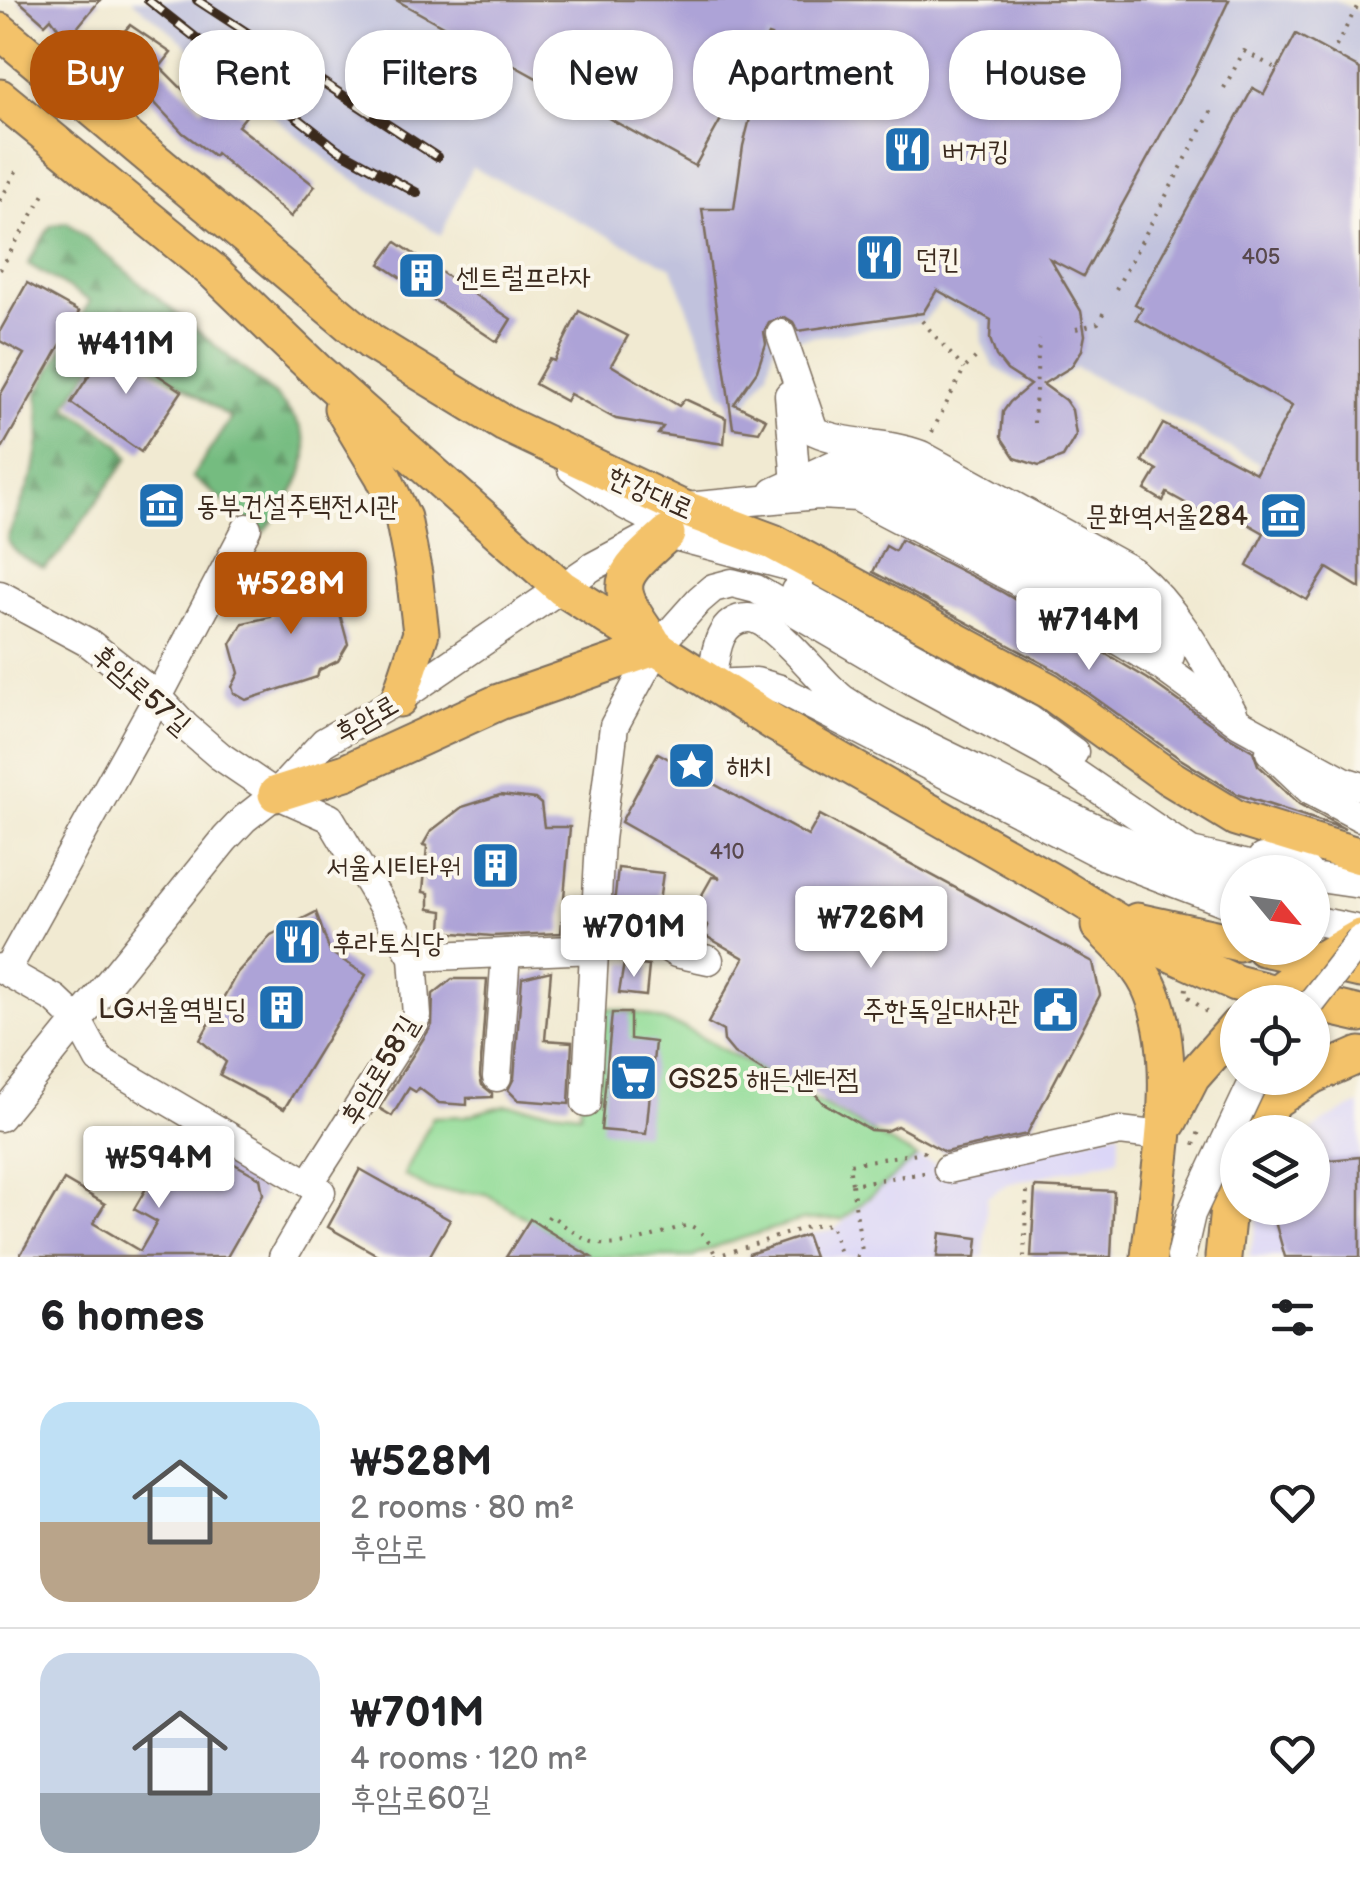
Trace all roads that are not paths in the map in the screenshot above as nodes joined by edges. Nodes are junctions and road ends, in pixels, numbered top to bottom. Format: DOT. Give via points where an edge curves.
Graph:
graph roads {
  1 [pos="0,31"];
  2 [pos="0,97"];
  3 [pos="316,370"];
  4 [pos="862,442"];
  5 [pos="794,472"];
  6 [pos="1002,499"];
  7 [pos="753,501"];
  8 [pos="679,527"];
  9 [pos="247,528"];
  10 [pos="1023,536"];
  11 [pos="562,588"];
  12 [pos="0,595"];
  13 [pos="658,648"];
  14 [pos="711,684"];
  15 [pos="158,697"];
  16 [pos="399,699"];
  17 [pos="1239,722"];
  18 [pos="1360,786"];
  19 [pos="276,794"];
  20 [pos="1360,818"];
  21 [pos="1259,855"];
  22 [pos="1294,855"];
  23 [pos="1220,859"];
  24 [pos="1220,875"];
  25 [pos="1330,878"];
  26 [pos="1060,886"];
  27 [pos="1220,899"];
  28 [pos="1360,900"];
  29 [pos="1107,913"];
  30 [pos="596,917"];
  31 [pos="1330,926"];
  32 [pos="1360,936"];
  33 [pos="1220,939"];
  34 [pos="594,949"];
  35 [pos="506,953"];
  36 [pos="1330,954"];
  37 [pos="412,957"];
  38 [pos="709,960"];
  39 [pos="1330,962"];
  40 [pos="1313,965"];
  41 [pos="3,970"];
  42 [pos="1360,970"];
  43 [pos="1239,985"];
  44 [pos="1286,985"];
  45 [pos="1324,985"];
  46 [pos="1330,1006"];
  47 [pos="1360,1014"];
  48 [pos="78,1021"];
  49 [pos="1220,1037"];
  50 [pos="1360,1056"];
  51 [pos="1330,1069"];
  52 [pos="497,1077"];
  53 [pos="1246,1095"];
  54 [pos="1283,1095"];
  55 [pos="586,1103"];
  56 [pos="1265,1115"];
  57 [pos="0,1117"];
  58 [pos="1162,1136"];
  59 [pos="1213,1164"];
  60 [pos="948,1169"];
  61 [pos="309,1184"];
  62 [pos="284,1257"];
  63 [pos="1150,1257"];
  64 [pos="1181,1257"];
  65 [pos="1224,1257"];
  1 -- 8 [label="main road, 한강대로" via="370,342"];
  2 -- 3 [label="main road" via="214,272"];
  3 -- 11 [label="main road"];
  3 -- 16 [label="main road" via="403,518 420,633"];
  4 -- 5 [label="street"];
  4 -- 5 [label="street" via="814,431 781,334"];
  4 -- 6 [label="street" via="893,444"];
  5 -- 7 [label="street"];
  6 -- 10 [label="street"];
  6 -- 17 [label="street" via="1132,571 1159,594 1188,630"];
  7 -- 8 [label="street, 후암로"];
  7 -- 10 [label="street" via="866,459 894,467"];
  7 -- 17 [label="street, 후암로" via="857,497 1142,654"];
  8 -- 11 [label="street, 후암로" via="646,538"];
  8 -- 13 [label="main road" via="632,566 624,586 630,609"];
  8 -- 21 [label="street" via="1030,720 1167,820"];
  8 -- 22 [label="main road, 한강대로" via="773,542 852,582 1049,691 1167,776"];
  9 -- 15 [label="street"];
  10 -- 17 [label="street" via="1109,583 1159,624"];
  11 -- 13 [label="main road"];
  11 -- 16 [label="street, 후암로"];
  12 -- 15 [label="street, 후암로57길" via="89,643"];
  13 -- 14 [label="main road"];
  13 -- 19 [label="main road" via="498,702 346,772"];
  13 -- 23 [label="street" via="713,588 756,588 1044,752 1191,852"];
  13 -- 30 [label="street" via="614,726"];
  14 -- 24 [label="street" via="721,636 732,622 758,618 842,698 891,727 1111,838"];
  14 -- 26 [label="main road"];
  14 -- 27 [label="street" via="756,682 780,689 1104,856"];
  15 -- 19 [label="street, 후암로57길" via="220,756"];
  15 -- 41 [label="street"];
  16 -- 19 [label="street, 후암로" via="324,742"];
  17 -- 18 [label="street"];
  17 -- 20 [label="street" via="1311,791"];
  19 -- 37 [label="street, 후암로58길" via="330,818"];
  19 -- 48 [label="street, 후암로" via="225,839"];
  25 -- 28 [label="street"];
  26 -- 29 [label="main road"];
  26 -- 58 [label="main road" via="1129,956 1152,992 1163,1039"];
  29 -- 33 [label="main road"];
  29 -- 43 [label="main road"];
  30 -- 34 [label="street"];
  30 -- 38 [label="street" via="637,928 676,953"];
  31 -- 32 [label="street"];
  32 -- 36 [label="main road"];
  32 -- 45 [label="street, bridge"];
  34 -- 35 [label="street"];
  34 -- 55 [label="street"];
  35 -- 37 [label="street"];
  35 -- 52 [label="street"];
  37 -- 61 [label="street, 후암로58길" via="418,1016"];
  39 -- 42 [label="main road"];
  40 -- 44 [label="main road"];
  41 -- 48 [label="street"];
  46 -- 47 [label="main road"];
  48 -- 57 [label="street, 후암로"];
  48 -- 61 [label="street" via="99,1060"];
  49 -- 58 [label="main road"];
  50 -- 51 [label="main road"];
  53 -- 59 [label="street, bridge"];
  54 -- 56 [label="main road"];
  58 -- 60 [label="street" via="1120,1131"];
  58 -- 63 [label="main road"];
  59 -- 64 [label="street, bridge"];
  59 -- 65 [label="main road" via="1231,1180"];
  61 -- 62 [label="street, 후암로58길" via="322,1192"];
}
